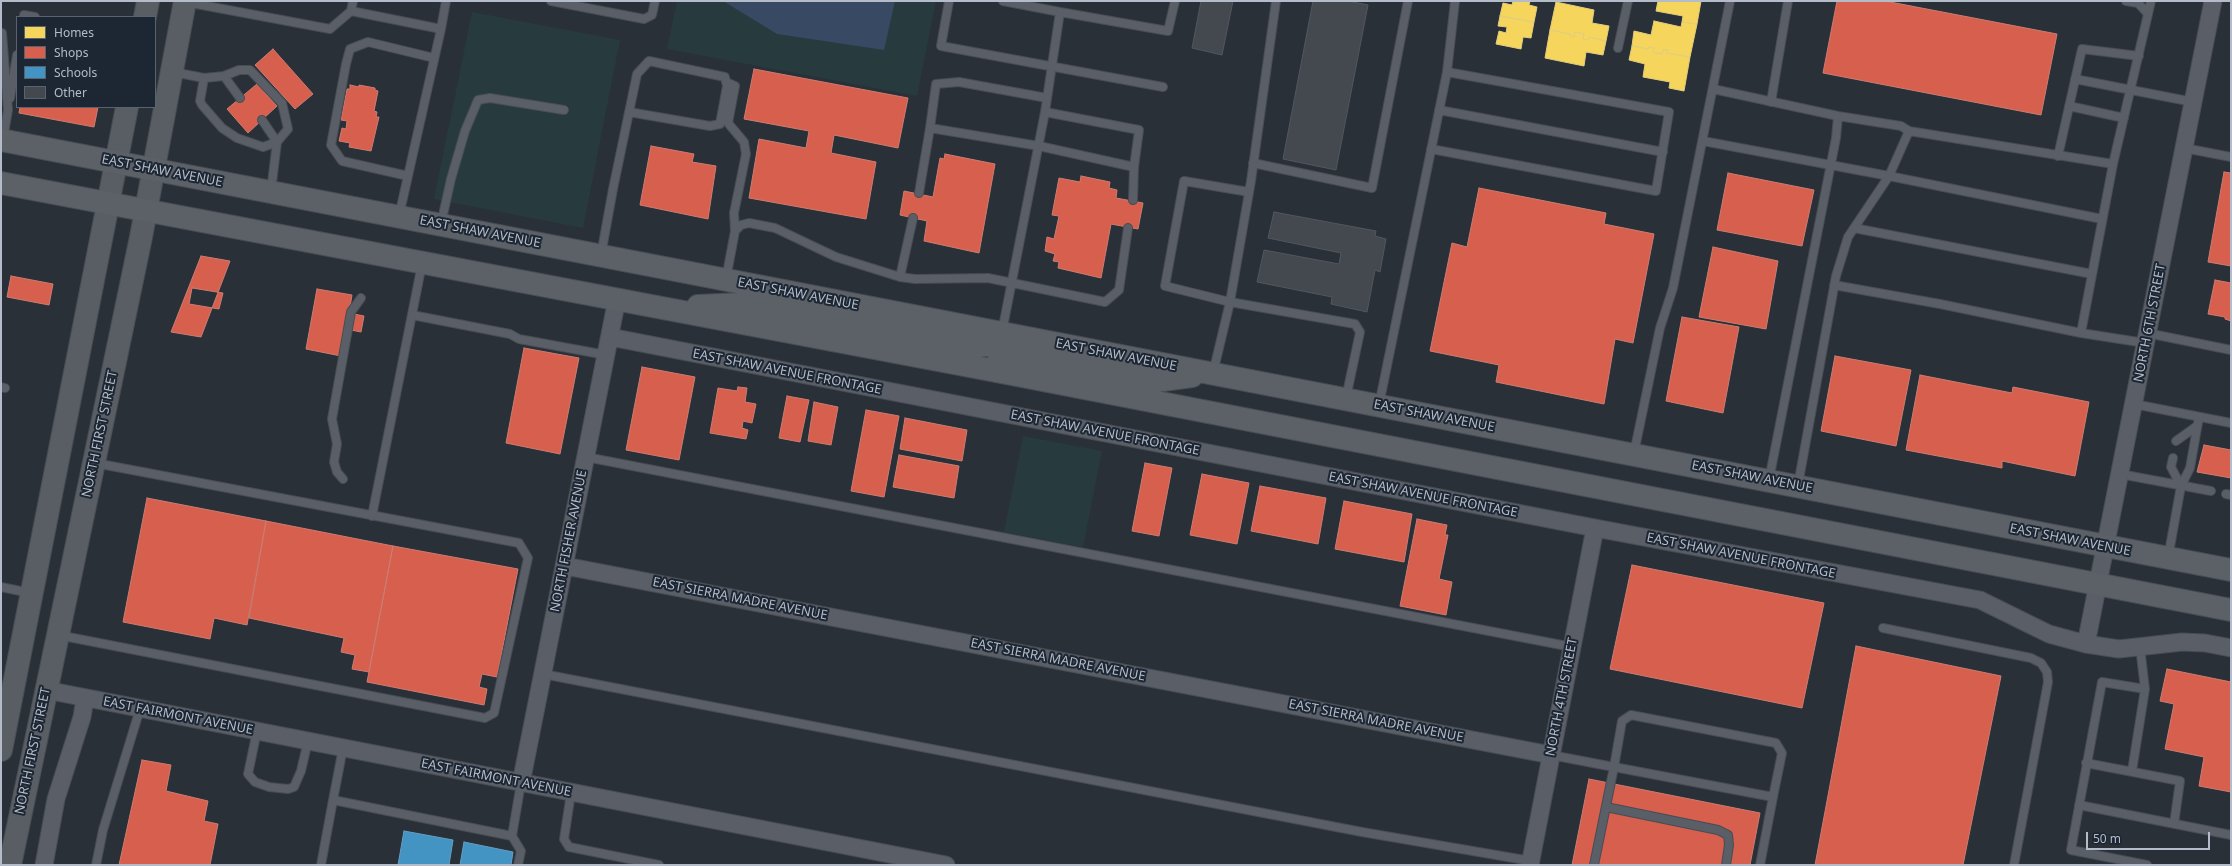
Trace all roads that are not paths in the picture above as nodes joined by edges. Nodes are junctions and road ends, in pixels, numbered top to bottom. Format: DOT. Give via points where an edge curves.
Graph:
graph roads {
  1 [pos="148,1"];
  2 [pos="185,1"];
  3 [pos="353,1"];
  4 [pos="446,1"];
  5 [pos="551,1"];
  6 [pos="655,1"];
  7 [pos="949,1"];
  8 [pos="1003,1"];
  9 [pos="1175,1"];
  10 [pos="1276,1"];
  11 [pos="1408,1"];
  12 [pos="1456,1"];
  13 [pos="1628,1"];
  14 [pos="1730,1"];
  15 [pos="1788,1"];
  16 [pos="2126,1"];
  17 [pos="2151,1"];
  18 [pos="2213,1"];
  19 [pos="351,11"];
  20 [pos="1060,12"];
  21 [pos="2148,14"];
  22 [pos="145,16"];
  23 [pos="440,30"];
  24 [pos="2,33"];
  25 [pos="1618,48"];
  26 [pos="2139,56"];
  27 [pos="434,58"];
  28 [pos="16,61"];
  29 [pos="1052,67"];
  30 [pos="172,72"];
  31 [pos="1447,72"];
  32 [pos="224,76"];
  33 [pos="204,78"];
  34 [pos="2075,79"];
  35 [pos="726,82"];
  36 [pos="1164,87"];
  37 [pos="1713,89"];
  38 [pos="2131,91"];
  39 [pos="240,98"];
  40 [pos="1047,98"];
  41 [pos="1770,102"];
  42 [pos="2193,102"];
  43 [pos="2069,106"];
  44 [pos="127,108"];
  45 [pos="8,110"];
  46 [pos="564,110"];
  47 [pos="1439,110"];
  48 [pos="629,112"];
  49 [pos="1045,112"];
  50 [pos="1838,116"];
  51 [pos="2124,118"];
  52 [pos="262,120"];
  53 [pos="930,128"];
  54 [pos="1909,131"];
  55 [pos="2,140"];
  56 [pos="277,142"];
  57 [pos="1703,142"];
  58 [pos="1039,146"];
  59 [pos="1431,148"];
  60 [pos="2184,148"];
  61 [pos="1663,152"];
  62 [pos="2058,156"];
  63 [pos="2231,158"];
  64 [pos="116,162"];
  65 [pos="1253,163"];
  66 [pos="2113,164"];
  67 [pos="1830,165"];
  68 [pos="1134,167"];
  69 [pos="154,169"];
  70 [pos="408,176"];
  71 [pos="1889,176"];
  72 [pos="1,183"];
  73 [pos="271,192"];
  74 [pos="1249,192"];
  75 [pos="919,193"];
  76 [pos="1133,200"];
  77 [pos="109,203"];
  78 [pos="146,210"];
  79 [pos="398,217"];
  80 [pos="913,218"];
  81 [pos="2102,219"];
  82 [pos="441,225"];
  83 [pos="1128,228"];
  84 [pos="1854,228"];
  85 [pos="735,231"];
  86 [pos="601,255"];
  87 [pos="422,263"];
  88 [pos="2092,274"];
  89 [pos="900,277"];
  90 [pos="726,280"];
  91 [pos="1012,283"];
  92 [pos="1834,285"];
  93 [pos="361,298"];
  94 [pos="618,299"];
  95 [pos="1230,302"];
  96 [pos="660,307"];
  97 [pos="412,315"];
  98 [pos="1002,333"];
  99 [pos="2081,333"];
  100 [pos="610,338"];
  101 [pos="2146,338"];
  102 [pos="2231,350"];
  103 [pos="606,355"];
  104 [pos="996,371"];
  105 [pos="1213,374"];
  106 [pos="1345,399"];
  107 [pos="2134,404"];
  108 [pos="1379,405"];
  109 [pos="2199,417"];
  110 [pos="2231,423"];
  111 [pos="2197,426"];
  112 [pos="2176,441"];
  113 [pos="1634,454"];
  114 [pos="586,458"];
  115 [pos="2173,458"];
  116 [pos="95,462"];
  117 [pos="2120,474"];
  118 [pos="342,479"];
  119 [pos="1769,480"];
  120 [pos="1798,485"];
  121 [pos="2181,486"];
  122 [pos="2211,491"];
  123 [pos="372,516"];
  124 [pos="1595,528"];
  125 [pos="2106,547"];
  126 [pos="2168,559"];
  127 [pos="565,566"];
  128 [pos="2231,570"];
  129 [pos="2097,585"];
  130 [pos="1,588"];
  131 [pos="30,594"];
  132 [pos="2231,610"];
  133 [pos="1883,628"];
  134 [pos="58,636"];
  135 [pos="2086,644"];
  136 [pos="1572,647"];
  137 [pos="2140,647"];
  138 [pos="2231,648"];
  139 [pos="543,674"];
  140 [pos="2145,689"];
  141 [pos="46,690"];
  142 [pos="85,698"];
  143 [pos="140,709"];
  144 [pos="257,731"];
  145 [pos="308,741"];
  146 [pos="343,748"];
  147 [pos="1,750"];
  148 [pos="1551,755"];
  149 [pos="2086,763"];
  150 [pos="1614,767"];
  151 [pos="2132,771"];
  152 [pos="521,783"];
  153 [pos="571,793"];
  154 [pos="1773,797"];
  155 [pos="333,800"];
  156 [pos="2079,805"];
  157 [pos="1606,807"];
  158 [pos="2174,824"];
  159 [pos="2231,835"];
  160 [pos="512,836"];
  161 [pos="893,860"];
  162 [pos="1530,863"];
  163 [pos="10,865"];
  164 [pos="44,865"];
  165 [pos="96,865"];
  166 [pos="321,865"];
  167 [pos="518,865"];
  168 [pos="659,865"];
  169 [pos="946,865"];
  170 [pos="1594,865"];
  171 [pos="1726,865"];
  172 [pos="1760,865"];
  173 [pos="2014,865"];
  174 [pos="2147,865"];
  1 -- 22 [label="main road"];
  2 -- 19 [label="lane" via="330,29"];
  2 -- 30 [label="main road, NORTH FIRST STREET"];
  3 -- 19 [label="lane"];
  4 -- 23 [label="lane"];
  5 -- 6 [label="lane" via="644,19 652,15"];
  7 -- 29 [label="lane" via="941,46"];
  8 -- 20 [label="lane"];
  9 -- 20 [label="lane" via="1168,31"];
  10 -- 65 [label="lane"];
  11 -- 65 [label="lane" via="1372,188"];
  12 -- 31 [label="lane"];
  13 -- 25 [label="lane"];
  14 -- 37 [label="lane"];
  15 -- 41 [label="lane"];
  16 -- 21 [label="lane" via="2138,3"];
  17 -- 21 [label="lane"];
  18 -- 42 [label="street, NORTH 6TH STREET"];
  19 -- 23 [label="lane"];
  20 -- 29 [label="lane"];
  21 -- 26 [label="lane"];
  23 -- 27 [label="lane"];
  24 -- 45 [label="lane"];
  26 -- 34 [label="lane" via="2082,49"];
  26 -- 38 [label="lane"];
  27 -- 70 [label="lane"];
  27 -- 70 [label="lane" via="368,42 350,49 346,64 331,145 342,161"];
  28 -- 45 [label="lane"];
  29 -- 36 [label="lane"];
  29 -- 40 [label="lane"];
  30 -- 33 [label="lane"];
  30 -- 69 [label="main road, NORTH FIRST STREET"];
  31 -- 47 [label="lane"];
  31 -- 61 [label="lane" via="1670,112"];
  32 -- 33 [label="lane"];
  32 -- 39 [label="lane"];
  32 -- 56 [label="lane" via="239,70 250,70 282,103 288,129"];
  33 -- 56 [label="lane" via="200,101 222,128 237,138 263,147"];
  34 -- 38 [label="lane"];
  34 -- 43 [label="lane"];
  35 -- 48 [label="lane" via="720,124 710,126"];
  35 -- 48 [label="lane" via="725,77 649,61 637,74"];
  35 -- 85 [label="lane" via="736,86 728,123 744,142 746,154 734,213"];
  37 -- 41 [label="lane"];
  37 -- 57 [label="lane"];
  38 -- 42 [label="lane"];
  38 -- 51 [label="lane"];
  40 -- 49 [label="lane"];
  40 -- 53 [label="lane" via="960,82 936,84"];
  41 -- 50 [label="lane"];
  42 -- 60 [label="street, NORTH 6TH STREET"];
  43 -- 51 [label="lane"];
  43 -- 62 [label="lane"];
  44 -- 64 [label="main road"];
  45 -- 55 [label="lane"];
  46 -- 82 [label="lane" via="490,98 478,100 465,131"];
  47 -- 59 [label="lane"];
  47 -- 61 [label="lane"];
  48 -- 86 [label="lane"];
  49 -- 58 [label="lane"];
  49 -- 68 [label="lane" via="1139,130"];
  50 -- 54 [label="lane" via="1901,126"];
  50 -- 67 [label="lane"];
  51 -- 66 [label="lane"];
  52 -- 56 [label="lane"];
  53 -- 58 [label="lane"];
  53 -- 75 [label="lane"];
  54 -- 62 [label="lane"];
  54 -- 71 [label="lane"];
  55 -- 64 [label="main road, EAST SHAW AVENUE"];
  56 -- 73 [label="lane"];
  57 -- 67 [label="lane"];
  57 -- 113 [label="lane" via="1673,288 1660,328"];
  58 -- 68 [label="lane"];
  58 -- 91 [label="lane"];
  59 -- 61 [label="lane" via="1656,191"];
  59 -- 108 [label="lane"];
  60 -- 63 [label="lane"];
  60 -- 101 [label="street, NORTH 6TH STREET"];
  62 -- 66 [label="lane"];
  64 -- 69 [label="main road, EAST SHAW AVENUE"];
  64 -- 77 [label="main road"];
  65 -- 74 [label="lane"];
  66 -- 81 [label="lane"];
  67 -- 71 [label="lane"];
  67 -- 119 [label="lane"];
  68 -- 76 [label="lane"];
  69 -- 73 [label="main road, EAST SHAW AVENUE"];
  69 -- 78 [label="main road, NORTH FIRST STREET"];
  70 -- 79 [label="lane"];
  71 -- 81 [label="lane"];
  71 -- 84 [label="lane"];
  72 -- 77 [label="main road"];
  73 -- 79 [label="main road, EAST SHAW AVENUE"];
  74 -- 95 [label="lane"];
  74 -- 95 [label="lane" via="1184,181 1165,286"];
  77 -- 78 [label="main road"];
  77 -- 131 [label="main road"];
  78 -- 87 [label="main road"];
  78 -- 116 [label="main road, NORTH FIRST STREET"];
  79 -- 82 [label="main road, EAST SHAW AVENUE"];
  80 -- 89 [label="lane"];
  81 -- 88 [label="lane"];
  82 -- 86 [label="main road, EAST SHAW AVENUE"];
  83 -- 91 [label="lane" via="1119,290 1104,302"];
  84 -- 88 [label="lane"];
  84 -- 92 [label="lane" via="1848,237"];
  85 -- 89 [label="lane" via="741,225 749,223 775,228 836,257"];
  85 -- 90 [label="lane"];
  86 -- 90 [label="main road, EAST SHAW AVENUE"];
  87 -- 94 [label="main road"];
  87 -- 97 [label="lane"];
  88 -- 99 [label="lane"];
  89 -- 91 [label="lane" via="988,278"];
  90 -- 98 [label="main road, EAST SHAW AVENUE"];
  91 -- 98 [label="lane"];
  92 -- 99 [label="lane"];
  92 -- 120 [label="lane"];
  93 -- 118 [label="lane" via="351,312 332,419 337,444 334,462"];
  94 -- 96 [label="main road"];
  94 -- 100 [label="street, NORTH FISHER AVENUE"];
  95 -- 105 [label="lane"];
  95 -- 106 [label="lane" via="1355,324 1360,332"];
  96 -- 98 [label="main road" via="742,304 969,347 987,345 994,342"];
  96 -- 104 [label="main road"];
  97 -- 103 [label="lane"];
  97 -- 123 [label="lane"];
  98 -- 105 [label="main road, EAST SHAW AVENUE"];
  99 -- 101 [label="lane"];
  100 -- 103 [label="street, NORTH FISHER AVENUE"];
  100 -- 124 [label="street, EAST SHAW AVENUE FRONTAGE"];
  101 -- 102 [label="lane"];
  101 -- 107 [label="street, NORTH 6TH STREET"];
  103 -- 114 [label="street, NORTH FISHER AVENUE"];
  104 -- 105 [label="main road" via="998,362 1004,355 1012,353 1155,380"];
  104 -- 129 [label="main road"];
  105 -- 106 [label="main road, EAST SHAW AVENUE"];
  106 -- 108 [label="main road, EAST SHAW AVENUE"];
  107 -- 109 [label="lane"];
  107 -- 117 [label="street, NORTH 6TH STREET"];
  108 -- 113 [label="main road, EAST SHAW AVENUE"];
  109 -- 110 [label="lane"];
  109 -- 111 [label="lane"];
  111 -- 112 [label="lane"];
  111 -- 121 [label="lane" via="2190,468"];
  113 -- 119 [label="main road, EAST SHAW AVENUE"];
  114 -- 127 [label="street, NORTH FISHER AVENUE"];
  114 -- 136 [label="lane"];
  115 -- 121 [label="lane" via="2171,467"];
  116 -- 123 [label="lane"];
  116 -- 134 [label="main road, NORTH FIRST STREET"];
  117 -- 121 [label="lane"];
  117 -- 125 [label="street, NORTH 6TH STREET"];
  119 -- 120 [label="main road, EAST SHAW AVENUE"];
  120 -- 125 [label="main road, EAST SHAW AVENUE"];
  121 -- 122 [label="lane"];
  121 -- 126 [label="lane"];
  123 -- 134 [label="lane" via="519,544 528,558 494,713 485,718"];
  124 -- 135 [label="street, EAST SHAW AVENUE FRONTAGE" via="1980,600 2049,634"];
  124 -- 136 [label="street, NORTH 4TH STREET"];
  125 -- 126 [label="main road, EAST SHAW AVENUE"];
  125 -- 129 [label="street, NORTH 6TH STREET"];
  126 -- 128 [label="main road, EAST SHAW AVENUE"];
  127 -- 139 [label="street, NORTH FISHER AVENUE"];
  127 -- 148 [label="street, EAST SIERRA MADRE AVENUE"];
  129 -- 132 [label="main road"];
  129 -- 135 [label="street, NORTH 6TH STREET"];
  130 -- 131 [label="lane"];
  131 -- 147 [label="main road"];
  133 -- 173 [label="lane" via="2031,658 2041,663 2046,672 2048,682"];
  134 -- 141 [label="main road, NORTH FIRST STREET"];
  135 -- 137 [label="street, EAST SHAW AVENUE FRONTAGE" via="2119,649"];
  136 -- 148 [label="street, NORTH 4TH STREET"];
  137 -- 138 [label="street, EAST SHAW AVENUE FRONTAGE" via="2182,642"];
  137 -- 140 [label="lane"];
  139 -- 152 [label="street, NORTH FISHER AVENUE"];
  139 -- 162 [label="lane"];
  140 -- 149 [label="lane" via="2102,682"];
  140 -- 151 [label="lane"];
  141 -- 142 [label="street, EAST FAIRMONT AVENUE"];
  141 -- 163 [label="main road, NORTH FIRST STREET"];
  142 -- 143 [label="street, EAST FAIRMONT AVENUE"];
  142 -- 164 [label="street" via="82,717 56,799"];
  143 -- 144 [label="street, EAST FAIRMONT AVENUE"];
  143 -- 165 [label="lane" via="112,798"];
  144 -- 145 [label="street, EAST FAIRMONT AVENUE"];
  144 -- 145 [label="lane" via="248,774 255,782 269,788 294,787 301,771"];
  145 -- 146 [label="street, EAST FAIRMONT AVENUE"];
  146 -- 152 [label="street, EAST FAIRMONT AVENUE"];
  146 -- 155 [label="lane"];
  148 -- 150 [label="lane"];
  148 -- 162 [label="street, NORTH 4TH STREET"];
  149 -- 151 [label="lane"];
  149 -- 156 [label="lane"];
  150 -- 154 [label="lane"];
  150 -- 154 [label="lane" via="1622,721 1631,715 1639,716 1776,743 1782,753"];
  150 -- 157 [label="lane"];
  151 -- 158 [label="lane" via="2180,781"];
  152 -- 153 [label="street, EAST FAIRMONT AVENUE"];
  152 -- 160 [label="lane"];
  153 -- 161 [label="street, EAST FAIRMONT AVENUE"];
  153 -- 168 [label="lane" via="564,840 569,848"];
  154 -- 172 [label="lane"];
  155 -- 160 [label="lane"];
  155 -- 166 [label="lane"];
  156 -- 158 [label="lane"];
  156 -- 174 [label="lane" via="2071,850"];
  157 -- 170 [label="lane"];
  157 -- 171 [label="lane" via="1718,830 1728,835"];
  158 -- 159 [label="lane"];
  160 -- 167 [label="lane" via="521,851"];
  161 -- 169 [label="street, EAST FAIRMONT AVENUE"];
}
